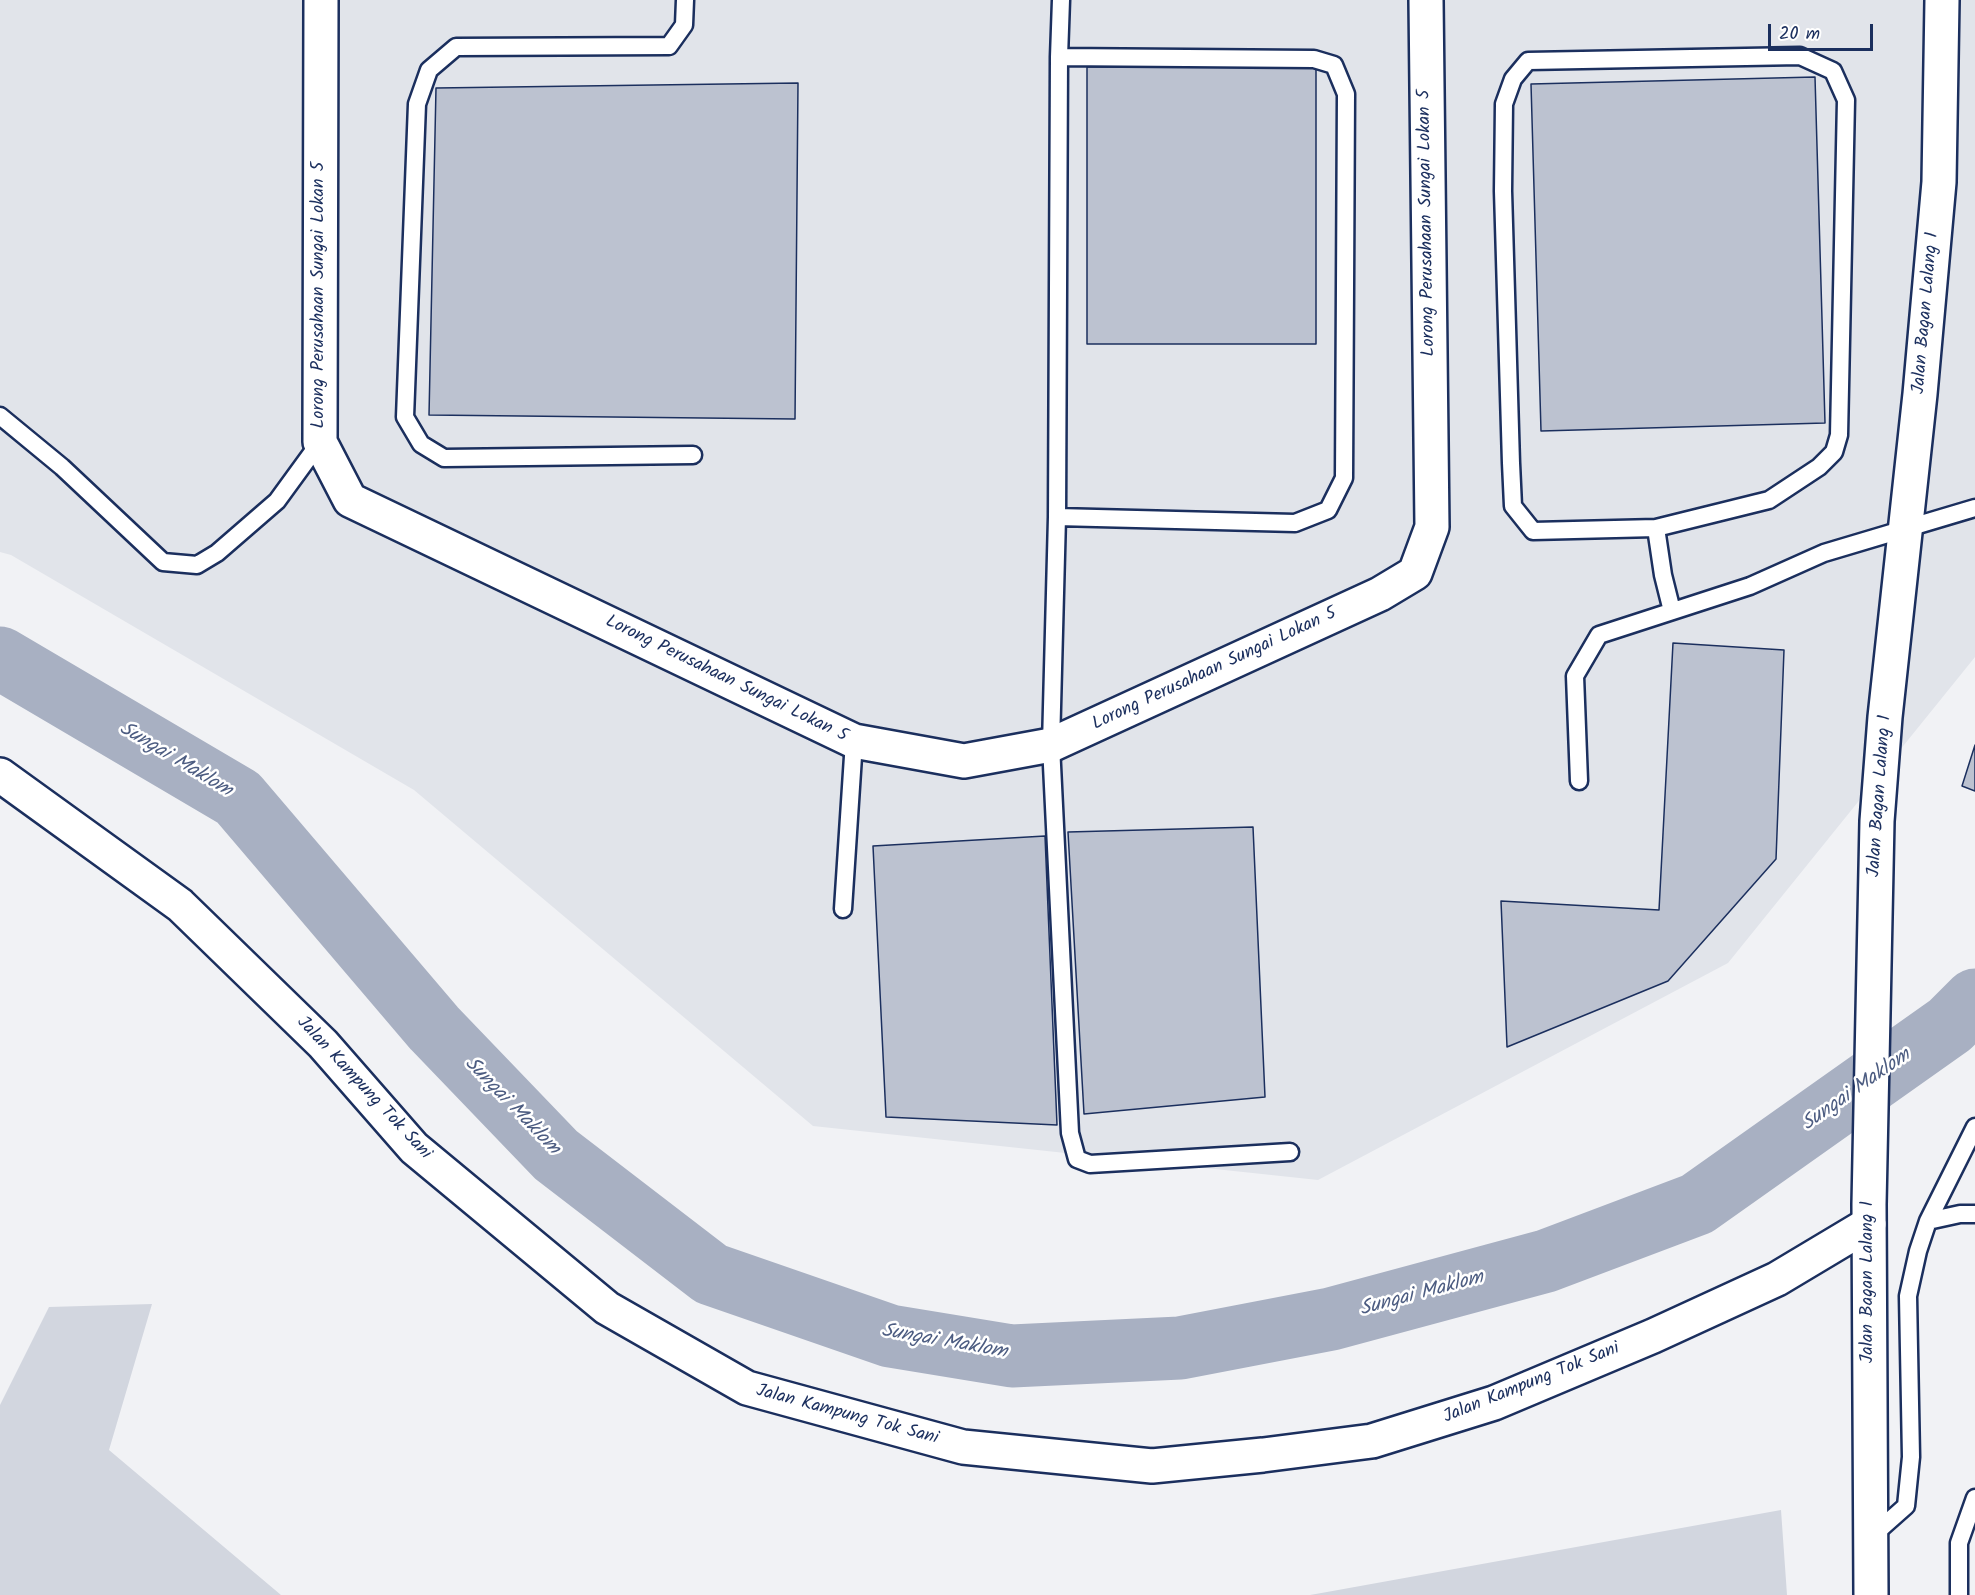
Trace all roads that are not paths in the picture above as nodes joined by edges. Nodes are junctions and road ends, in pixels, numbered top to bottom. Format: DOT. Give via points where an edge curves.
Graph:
graph roads {
  1 [pos="321,0"];
  2 [pos="684,0"];
  3 [pos="1061,0"];
  4 [pos="1426,0"];
  5 [pos="1942,0"];
  6 [pos="1059,57"];
  7 [pos="0,416"];
  8 [pos="320,442"];
  9 [pos="693,455"];
  10 [pos="1975,508"];
  11 [pos="1057,517"];
  12 [pos="1905,527"];
  13 [pos="1656,528"];
  14 [pos="1672,611"];
  15 [pos="854,741"];
  16 [pos="1050,745"];
  17 [pos="0,775"];
  18 [pos="1579,781"];
  19 [pos="843,909"];
  20 [pos="1975,1127"];
  21 [pos="1290,1152"];
  22 [pos="1869,1214"];
  23 [pos="1975,1214"];
  24 [pos="1928,1221"];
  25 [pos="1975,1498"];
  26 [pos="1870,1538"];
  27 [pos="1871,1595"];
  28 [pos="1959,1595"];
  1 -- 8 [label="street, Lorong Perusahaan Sungai Lokan 5"];
  2 -- 9 [label="lane" via="684,26 669,46 456,47 429,70 417,104 405,417 421,444 444,458"];
  3 -- 6 [label="lane"];
  4 -- 16 [label="street, Lorong Perusahaan Sungai Lokan 5" via="1432,527 1415,573 1380,594"];
  5 -- 12 [label="street, Jalan Bagan Lalang 1" via="1940,182"];
  6 -- 11 [label="lane"];
  6 -- 11 [label="lane" via="1314,58 1334,66 1346,94 1344,478 1328,510 1295,523"];
  7 -- 8 [label="lane" via="62,467 163,562 197,565 217,553 277,501"];
  8 -- 15 [label="street, Lorong Perusahaan Sungai Lokan 5" via="350,500"];
  10 -- 12 [label="lane"];
  11 -- 16 [label="lane"];
  12 -- 14 [label="lane" via="1824,553 1750,586"];
  12 -- 22 [label="street, Jalan Bagan Lalang 1" via="1877,821"];
  13 -- 13 [label="lane" via="1533,531 1513,506 1504,104 1513,79 1528,61 1800,56 1833,71 1846,100 1839,435 1834,452 1769,501"];
  13 -- 14 [label="lane"];
  14 -- 18 [label="lane" via="1599,635 1575,676"];
  15 -- 16 [label="street, Lorong Perusahaan Sungai Lokan 5" via="964,761"];
  15 -- 19 [label="lane"];
  16 -- 21 [label="lane" via="1070,1133 1077,1159 1090,1164"];
  17 -- 22 [label="street, Jalan Kampung Tok Sani" via="180,905 323,1044 414,1148 607,1308 747,1388 963,1447 1152,1466 1372,1441 1494,1403 1653,1336 1777,1279"];
  20 -- 24 [label="lane"];
  22 -- 26 [label="street, Jalan Bagan Lalang 1"];
  23 -- 24 [label="lane"];
  24 -- 26 [label="lane" via="1908,1296 1911,1457 1906,1506"];
  25 -- 28 [label="lane" via="1959,1543"];
  26 -- 27 [label="street, Jalan Bagan Lalang 1"];
}
